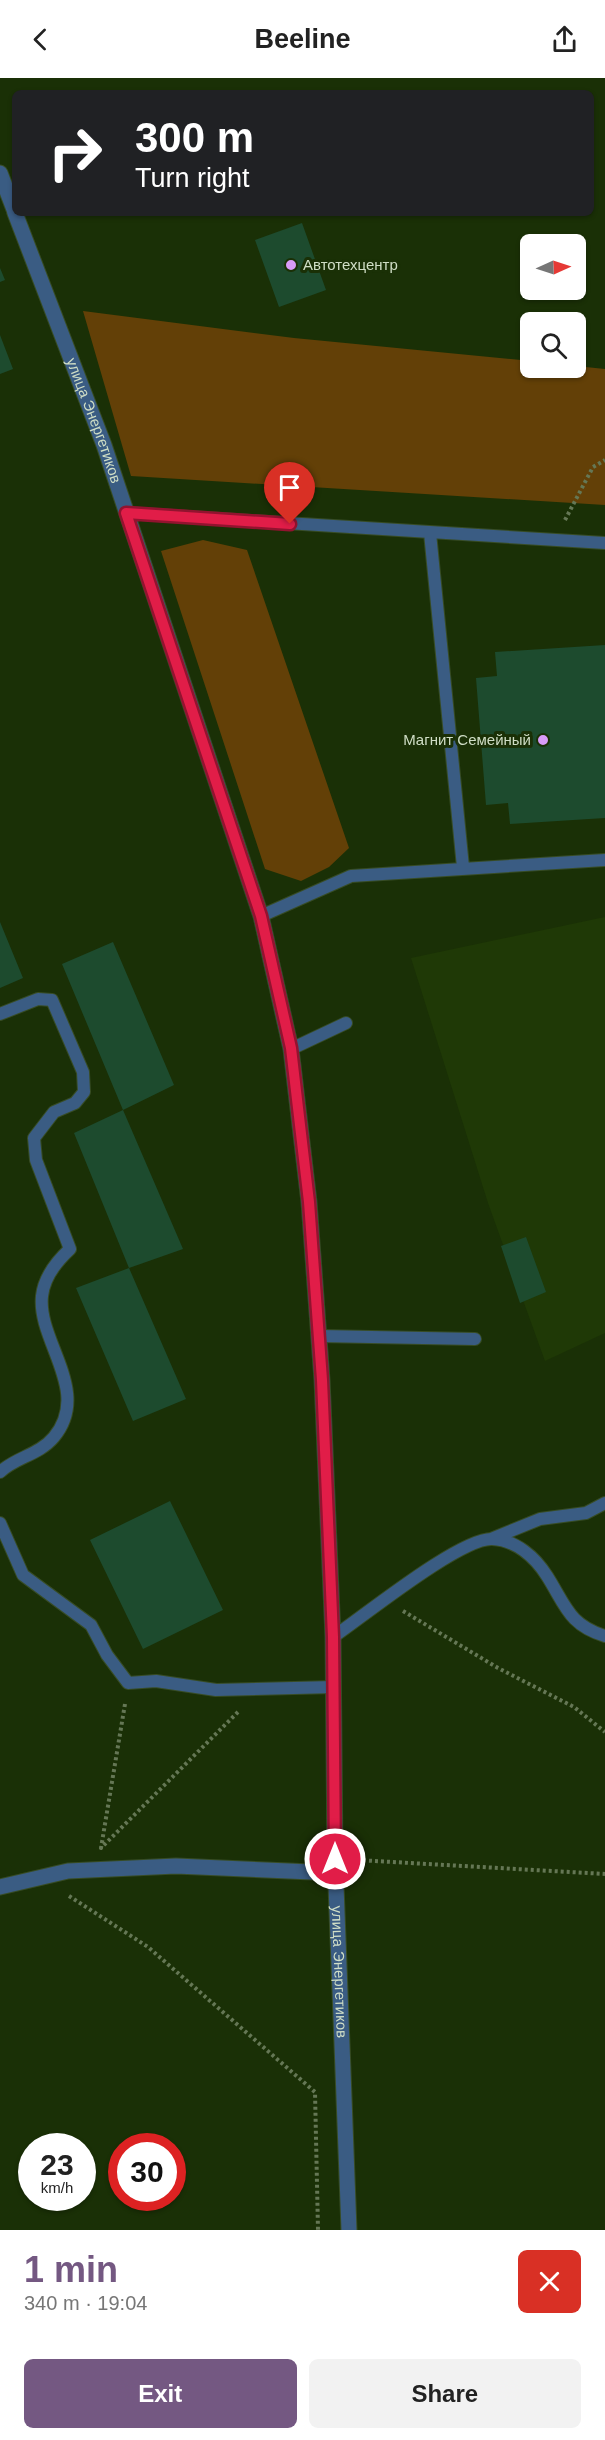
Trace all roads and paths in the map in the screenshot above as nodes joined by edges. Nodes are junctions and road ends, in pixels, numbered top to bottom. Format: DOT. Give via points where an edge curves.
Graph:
graph roads {
  1 [pos="0,173"];
  2 [pos="12,205"];
  3 [pos="16,216"];
  4 [pos="605,460"];
  5 [pos="126,513"];
  6 [pos="563,524"];
  7 [pos="430,533"];
  8 [pos="605,543"];
  9 [pos="605,860"];
  10 [pos="463,867"];
  11 [pos="261,916"];
  12 [pos="0,1014"];
  13 [pos="346,1023"];
  14 [pos="291,1048"];
  15 [pos="319,1336"];
  16 [pos="476,1339"];
  17 [pos="0,1472"];
  18 [pos="605,1503"];
  19 [pos="0,1523"];
  20 [pos="491,1539"];
  21 [pos="396,1593"];
  22 [pos="605,1636"];
  23 [pos="333,1637"];
  24 [pos="128,1683"];
  25 [pos="334,1687"];
  26 [pos="265,1689"];
  27 [pos="605,1732"];
  28 [pos="335,1866"];
  29 [pos="605,1874"];
  30 [pos="41,1877"];
  31 [pos="0,1887"];
  32 [pos="318,2230"];
  33 [pos="350,2230"];
  1 -- 2 [label="street, улица Энергетиков"];
  3 -- 5 [label="street, улица Энергетиков"];
  4 -- 6 [label="path" via="593,467"];
  5 -- 7 [label="lane"];
  5 -- 11 [label="street, улица Энергетиков"];
  7 -- 8 [label="lane"];
  7 -- 10 [label="lane"];
  9 -- 10 [label="lane"];
  10 -- 11 [label="lane" via="351,876"];
  11 -- 14 [label="street, улица Энергетиков"];
  12 -- 17 [label="lane" via="38,999 52,1000 83,1072 84,1092 75,1102 54,1112 34,1138 36,1160 70,1249 57,1261 42,1295 43,1314 63,1368 65,1417 55,1436 41,1450"];
  13 -- 14 [label="lane"];
  14 -- 15 [label="street, улица Энергетиков" via="309,1202"];
  15 -- 16 [label="lane"];
  15 -- 23 [label="street, улица Энергетиков"];
  18 -- 20 [label="lane" via="586,1513 540,1519"];
  19 -- 24 [label="lane" via="23,1575 91,1625"];
  20 -- 21 [label="lane" via="458,1550"];
  20 -- 22 [label="lane" via="527,1552 578,1625"];
  21 -- 23 [label="lane"];
  21 -- 27 [label="path" via="403,1613 574,1707"];
  23 -- 25 [label="street, улица Энергетиков"];
  24 -- 26 [label="lane" via="156,1681 216,1690"];
  24 -- 26 [label="path" via="101,1848"];
  25 -- 26 [label="lane"];
  25 -- 28 [label="street, улица Энергетиков"];
  28 -- 29 [label="path"];
  28 -- 30 [label="street" via="176,1866 68,1871"];
  28 -- 33 [label="street, улица Энергетиков"];
  30 -- 31 [label="street"];
  30 -- 32 [label="path" via="148,1947 315,2092"];
}
